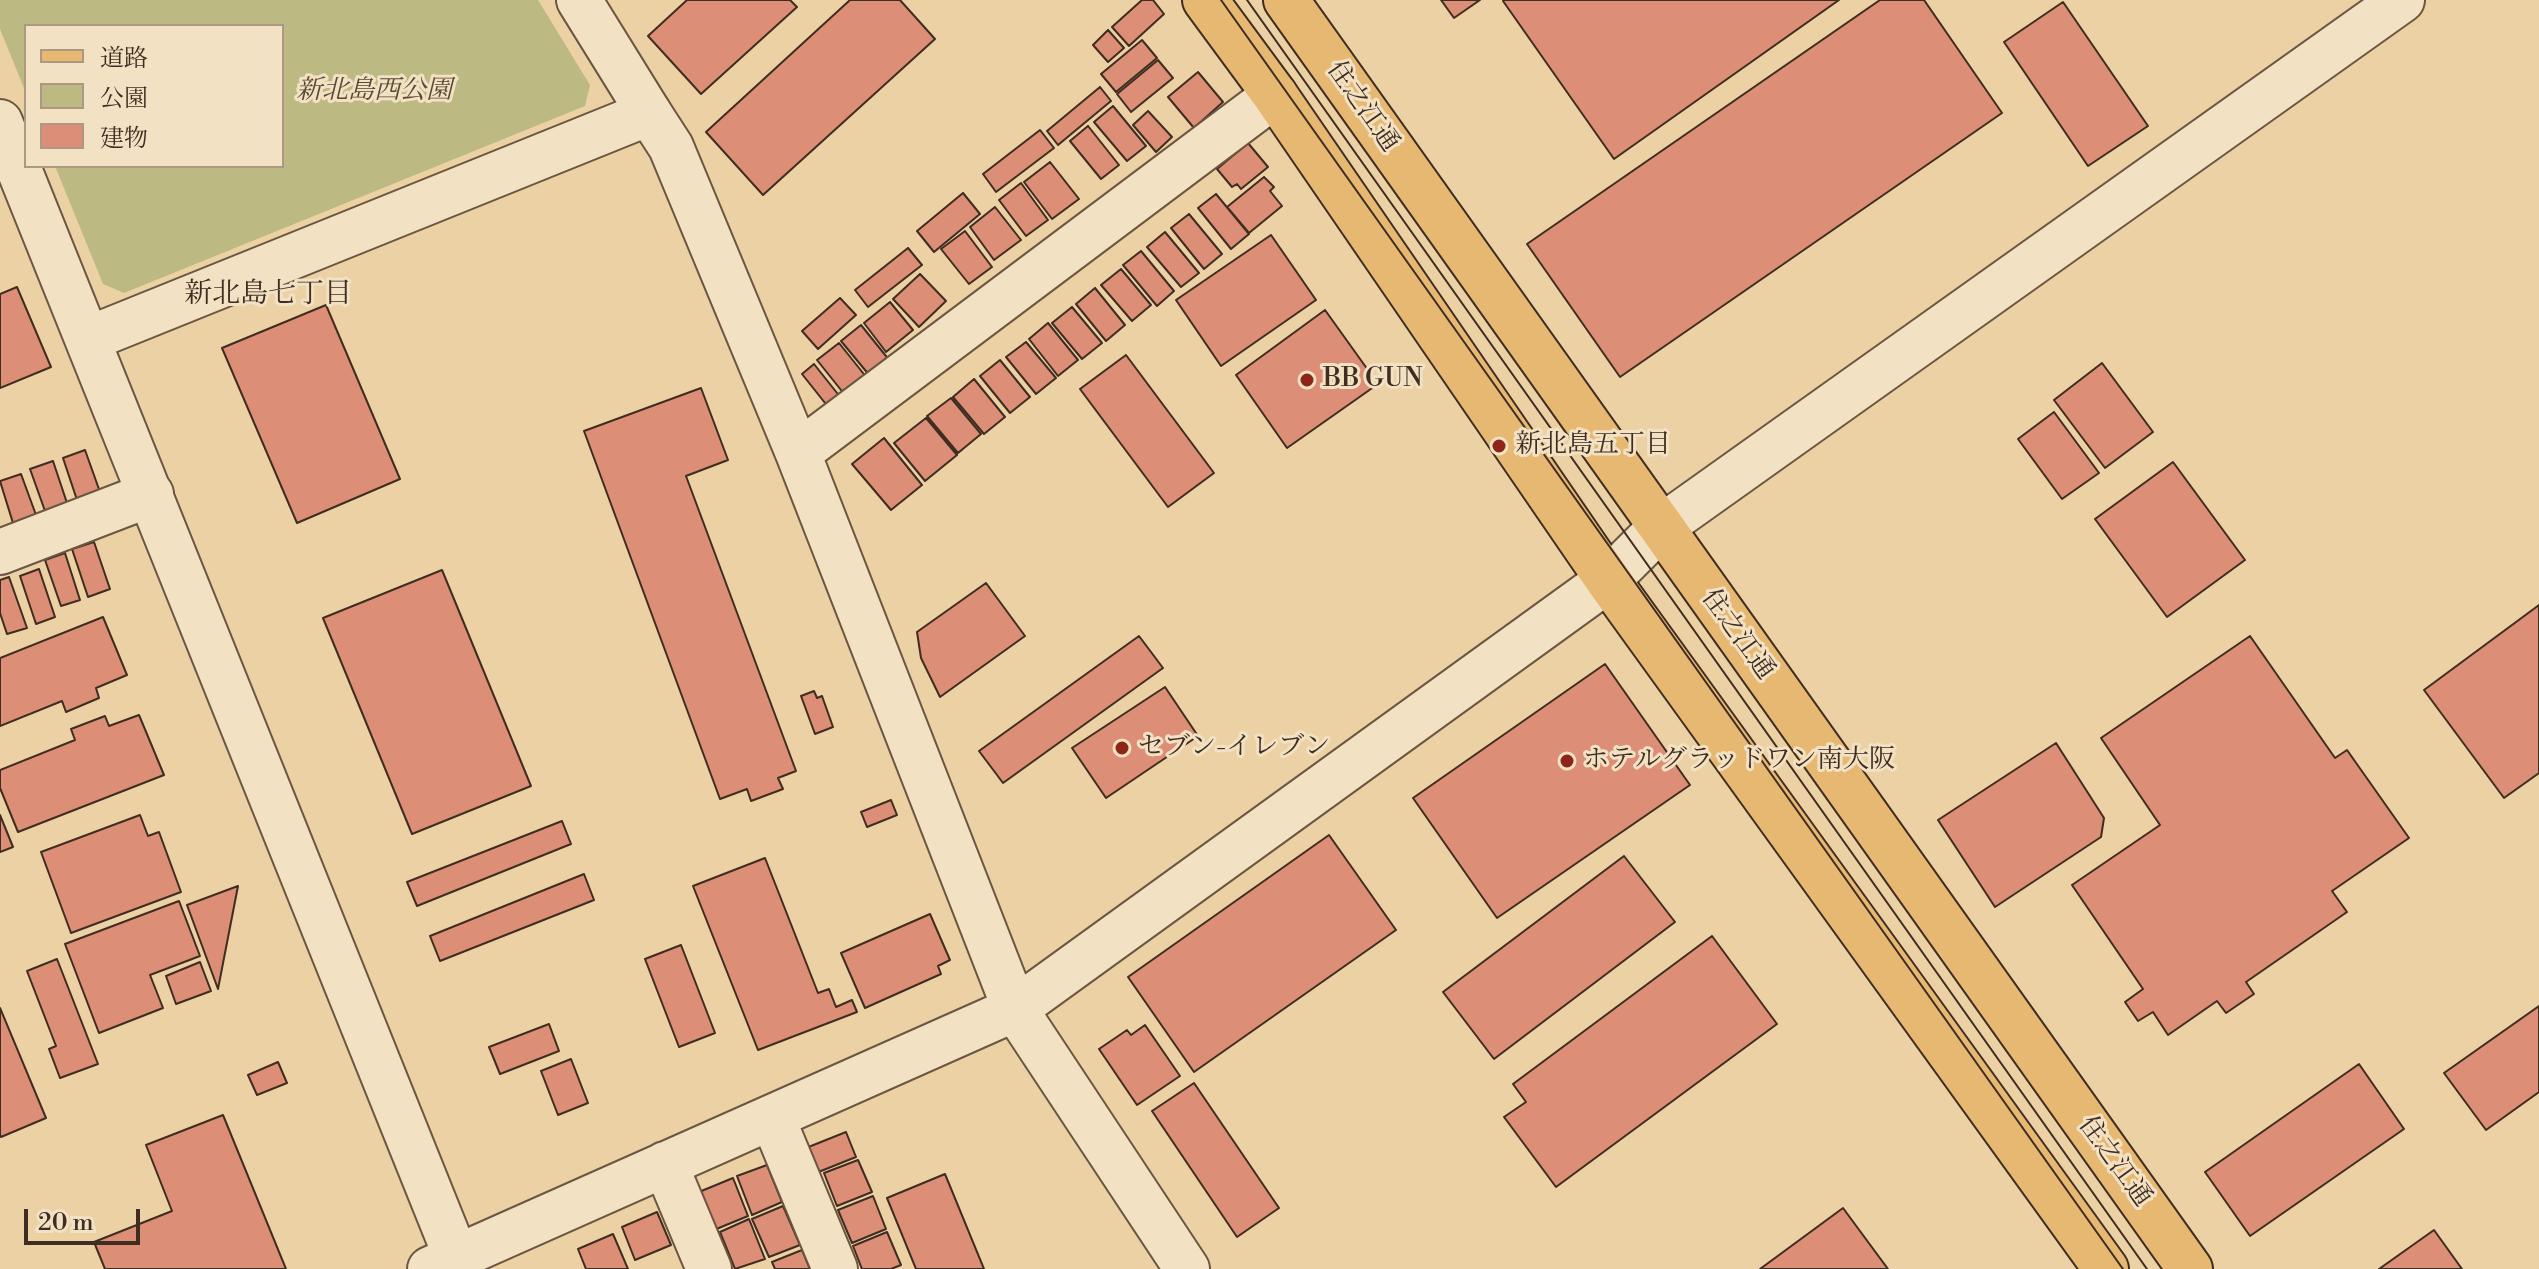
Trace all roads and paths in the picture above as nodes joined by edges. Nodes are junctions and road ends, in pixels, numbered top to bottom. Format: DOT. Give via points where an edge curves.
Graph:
graph roads {
  1 [pos="579,0"];
  2 [pos="1205,0"];
  3 [pos="1286,0"];
  4 [pos="2402,0"];
  5 [pos="1275,95"];
  6 [pos="649,113"];
  7 [pos="0,122"];
  8 [pos="88,339"];
  9 [pos="798,453"];
  10 [pos="151,494"];
  11 [pos="1660,528"];
  12 [pos="0,552"];
  13 [pos="1608,580"];
  14 [pos="1015,1009"];
  15 [pos="772,1117"];
  16 [pos="665,1164"];
  17 [pos="449,1265"];
  18 [pos="709,1269"];
  19 [pos="835,1269"];
  20 [pos="1187,1269"];
  21 [pos="2106,1269"];
  22 [pos="2190,1269"];
  1 -- 6 [label="street"];
  2 -- 5 [label="main road"];
  3 -- 11 [label="main road, 住之江通"];
  4 -- 11 [label="street"];
  5 -- 9 [label="street"];
  5 -- 13 [label="main road"];
  6 -- 8 [label="street"];
  6 -- 9 [label="street" via="671,147"];
  7 -- 8 [label="street"];
  8 -- 10 [label="street"];
  9 -- 14 [label="street"];
  10 -- 12 [label="street"];
  10 -- 17 [label="street"];
  11 -- 13 [label="street"];
  11 -- 22 [label="main road, 住之江通"];
  13 -- 14 [label="street"];
  13 -- 21 [label="main road"];
  14 -- 15 [label="street"];
  14 -- 20 [label="street"];
  15 -- 16 [label="street"];
  15 -- 19 [label="street"];
  16 -- 17 [label="street"];
  16 -- 18 [label="street"];
}
